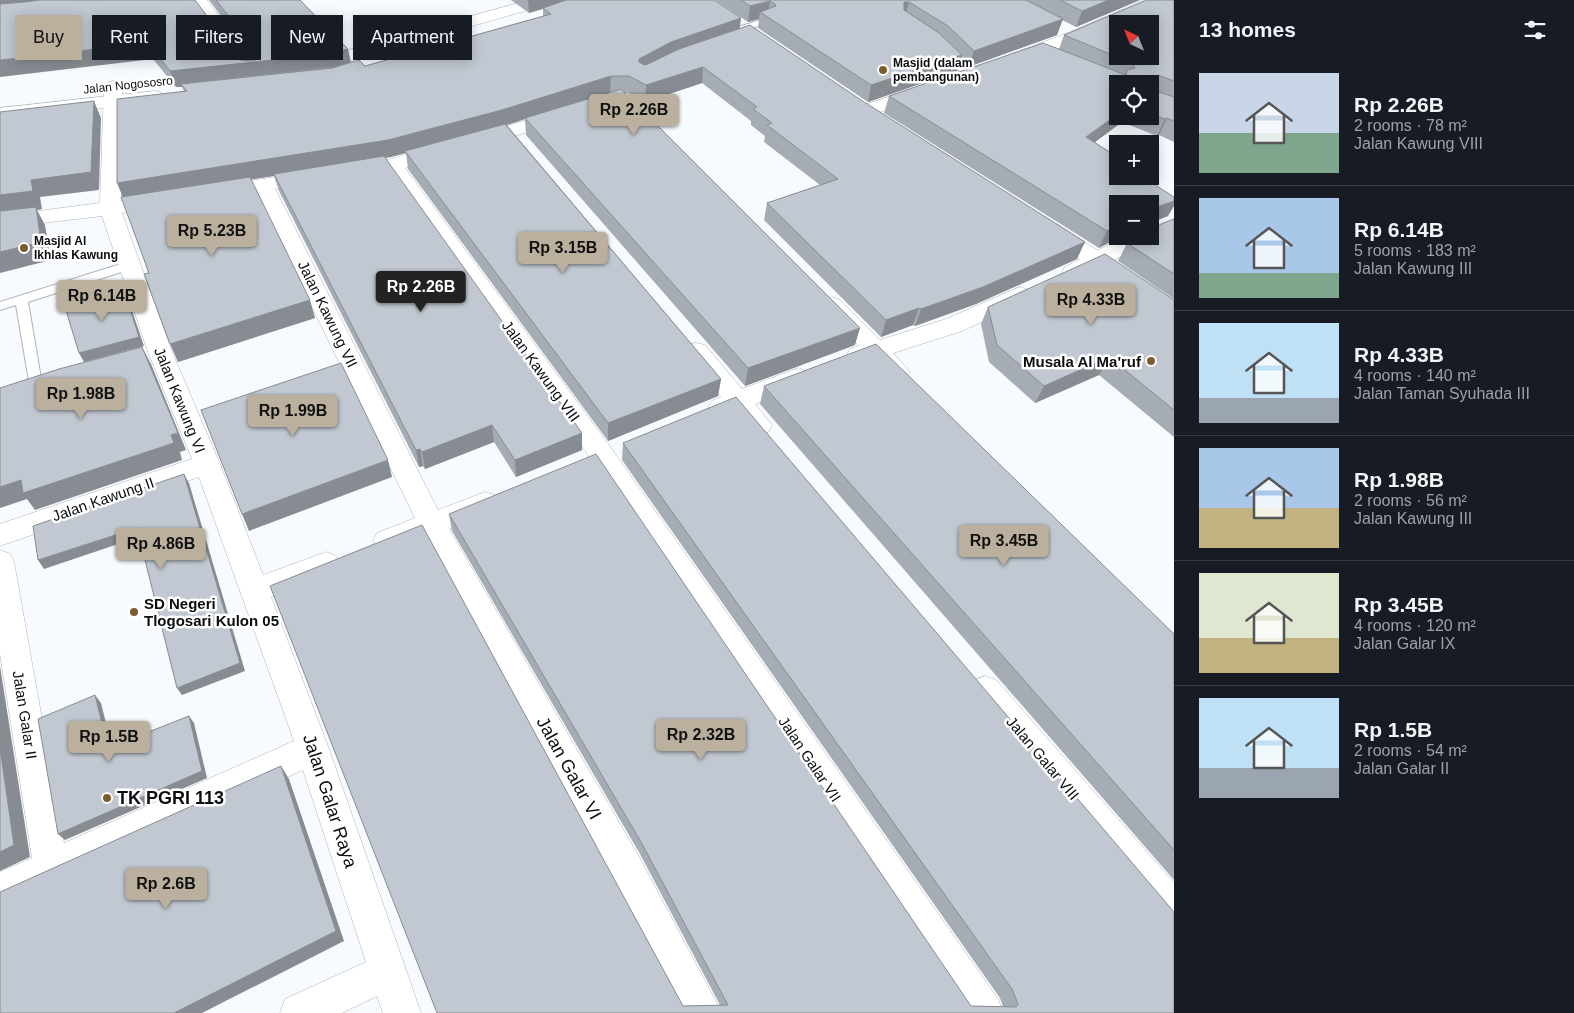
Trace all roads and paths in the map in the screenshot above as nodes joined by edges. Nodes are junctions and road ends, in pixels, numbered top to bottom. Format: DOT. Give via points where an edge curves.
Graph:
graph roads {
  1 [pos="199,0"];
  2 [pos="1159,0"];
  3 [pos="552,6"];
  4 [pos="1052,24"];
  5 [pos="1076,36"];
  6 [pos="939,46"];
  7 [pos="1038,51"];
  8 [pos="1056,58"];
  9 [pos="1003,63"];
  10 [pos="272,69"];
  11 [pos="986,69"];
  12 [pos="234,73"];
  13 [pos="304,73"];
  14 [pos="969,76"];
  15 [pos="253,81"];
  16 [pos="165,88"];
  17 [pos="113,94"];
  18 [pos="0,99"];
  19 [pos="582,109"];
  20 [pos="0,114"];
  21 [pos="882,122"];
  22 [pos="393,165"];
  23 [pos="263,185"];
  24 [pos="110,209"];
  25 [pos="1032,218"];
  26 [pos="0,222"];
  27 [pos="1127,245"];
  28 [pos="1098,260"];
  29 [pos="130,265"];
  30 [pos="819,292"];
  31 [pos="21,300"];
  32 [pos="0,306"];
  33 [pos="1174,312"];
  34 [pos="681,333"];
  35 [pos="893,343"];
  36 [pos="36,384"];
  37 [pos="917,391"];
  38 [pos="738,400"];
  39 [pos="702,415"];
  40 [pos="776,445"];
  41 [pos="602,455"];
  42 [pos="207,464"];
  43 [pos="504,495"];
  44 [pos="432,525"];
  45 [pos="0,534"];
  46 [pos="0,562"];
  47 [pos="255,591"];
  48 [pos="969,670"];
  49 [pos="10,683"];
  50 [pos="314,749"];
  51 [pos="51,868"];
  52 [pos="0,890"];
  53 [pos="1174,911"];
  54 [pos="386,972"];
  55 [pos="298,1013"];
  56 [pos="402,1013"];
  57 [pos="703,1013"];
  58 [pos="984,1013"];
  1 -- 15 [label="street"];
  2 -- 5 [label="street"];
  3 -- 13 [label="street" via="335,77"];
  4 -- 5 [label="street"];
  5 -- 7 [label="street"];
  6 -- 14 [label="lane"];
  7 -- 8 [label="street"];
  7 -- 9 [label="street"];
  10 -- 15 [label="street"];
  11 -- 14 [label="street"];
  12 -- 15 [label="street"];
  14 -- 21 [label="street" via="857,106"];
  16 -- 17 [label="street, Jalan Nogososro"];
  17 -- 18 [label="street, Jalan Nogososro"];
  17 -- 20 [label="street, Jalan Nogososro"];
  17 -- 24 [label="street, Jalan Kawung VI"];
  19 -- 22 [label="street" via="517,139"];
  22 -- 23 [label="street"];
  22 -- 41 [label="street, Jalan Kawung VIII"];
  23 -- 24 [label="street"];
  23 -- 44 [label="street, Jalan Kawung VII"];
  24 -- 26 [label="street"];
  24 -- 29 [label="street, Jalan Kawung VI"];
  25 -- 28 [label="street"];
  27 -- 28 [label="street"];
  28 -- 33 [label="street"];
  28 -- 35 [label="street" via="954,325"];
  29 -- 31 [label="lane"];
  29 -- 42 [label="street, Jalan Kawung VI" via="150,354"];
  30 -- 35 [label="street"];
  31 -- 32 [label="lane"];
  31 -- 36 [label="lane"];
  34 -- 38 [label="street"];
  35 -- 37 [label="street"];
  35 -- 38 [label="street"];
  38 -- 39 [label="street"];
  38 -- 40 [label="street"];
  41 -- 58 [label="street, Jalan Galar VII"];
  42 -- 45 [label="street, Jalan Kawung II"];
  42 -- 47 [label="street, Jalan Kawung VI"];
  43 -- 44 [label="street"];
  44 -- 47 [label="street"];
  44 -- 57 [label="street, Jalan Galar VI"];
  46 -- 49 [label="street, Jalan Galar II"];
  47 -- 50 [label="street, Jalan Galar Raya"];
  48 -- 53 [label="street, Jalan Galar VIII"];
  49 -- 51 [label="street, Jalan Galar II"];
  50 -- 51 [label="street"];
  50 -- 54 [label="street, Jalan Galar Raya"];
  51 -- 52 [label="street"];
  54 -- 55 [label="street"];
  54 -- 56 [label="street, Jalan Galar Raya"];
}
